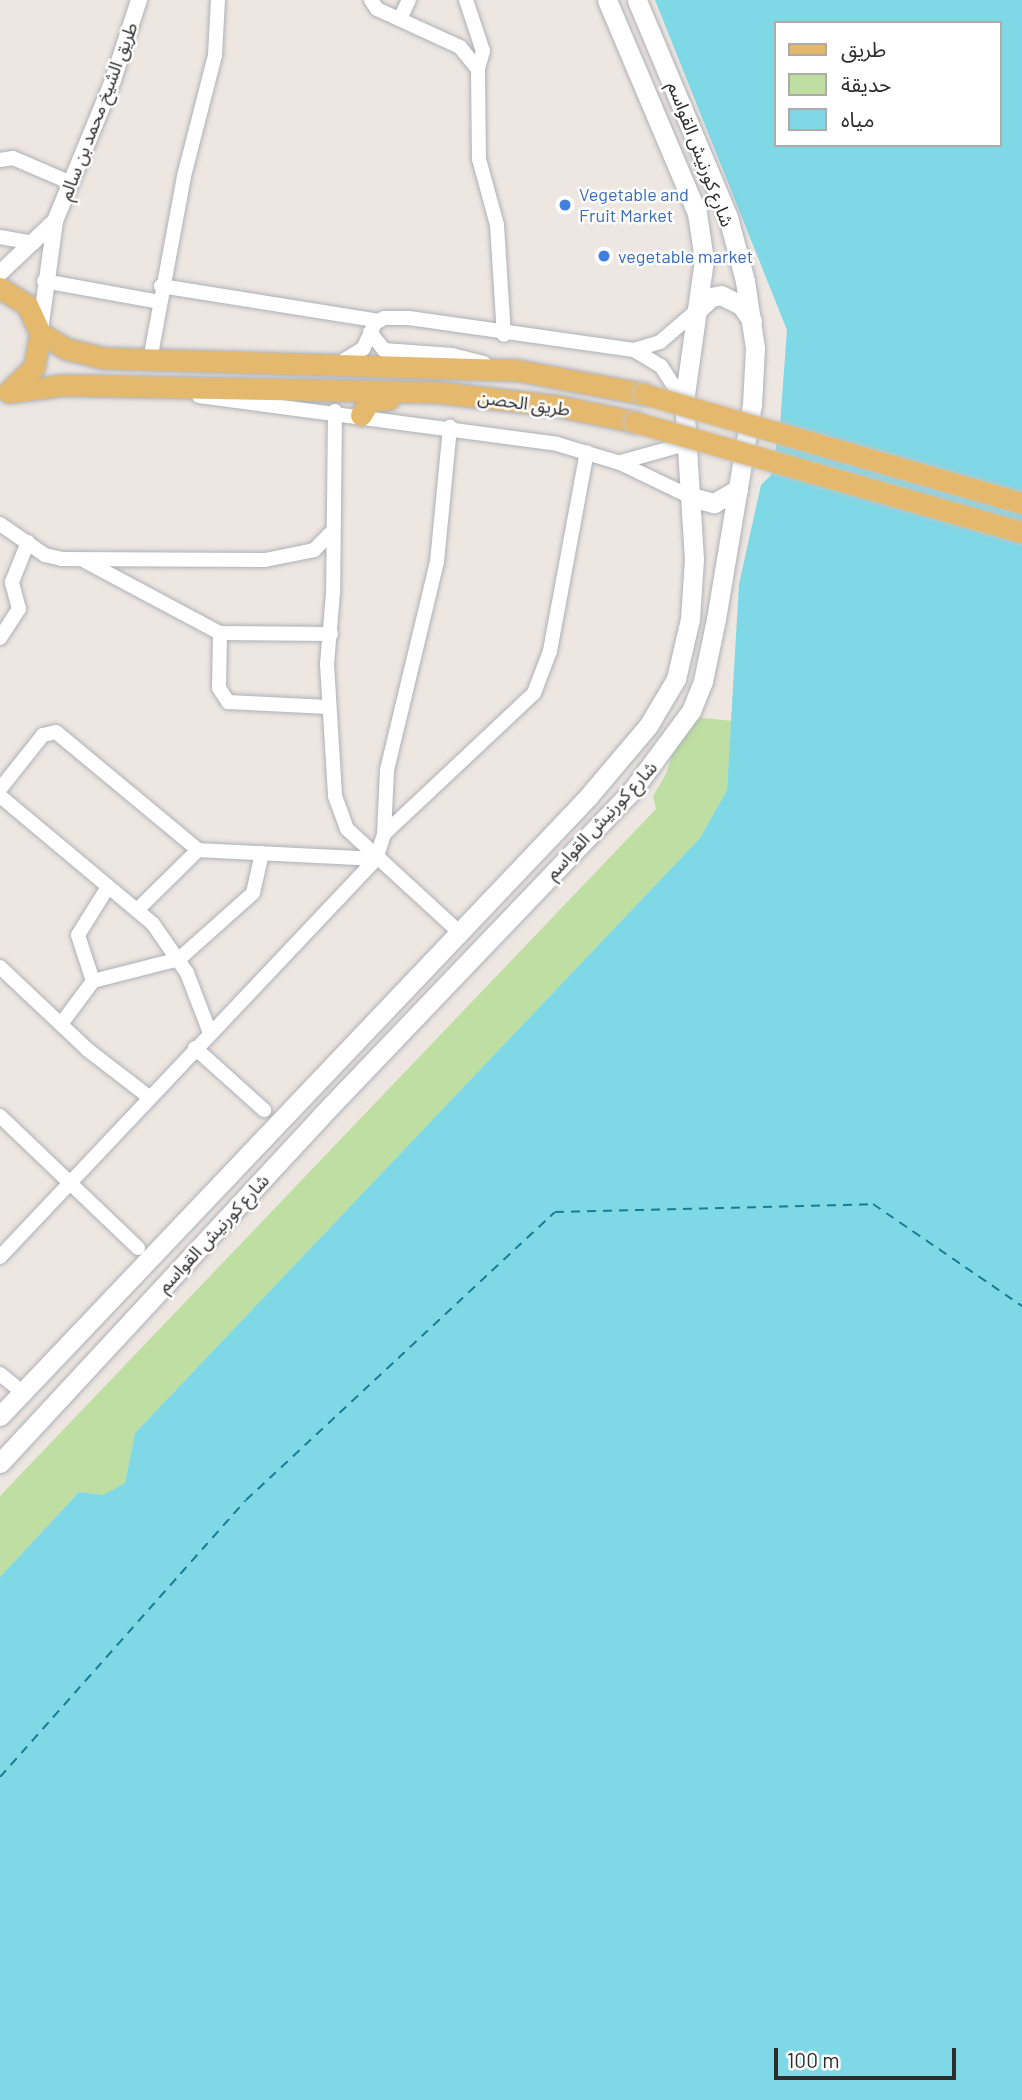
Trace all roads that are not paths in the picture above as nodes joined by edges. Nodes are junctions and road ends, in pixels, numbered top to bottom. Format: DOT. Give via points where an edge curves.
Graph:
graph roads {
  1 [pos="139,0"];
  2 [pos="218,0"];
  3 [pos="371,0"];
  4 [pos="409,0"];
  5 [pos="466,0"];
  6 [pos="607,0"];
  7 [pos="637,0"];
  8 [pos="400,19"];
  9 [pos="478,69"];
  10 [pos="0,160"];
  11 [pos="71,183"];
  12 [pos="55,221"];
  13 [pos="1,236"];
  14 [pos="33,243"];
  15 [pos="0,273"];
  16 [pos="44,281"];
  17 [pos="161,286"];
  18 [pos="0,288"];
  19 [pos="159,302"];
  20 [pos="696,311"];
  21 [pos="752,321"];
  22 [pos="375,327"];
  23 [pos="40,333"];
  24 [pos="504,335"];
  25 [pos="634,350"];
  26 [pos="150,360"];
  27 [pos="335,364"];
  28 [pos="516,370"];
  29 [pos="127,387"];
  30 [pos="5,394"];
  31 [pos="684,402"];
  32 [pos="335,411"];
  33 [pos="361,415"];
  34 [pos="635,422"];
  35 [pos="450,427"];
  36 [pos="685,444"];
  37 [pos="587,452"];
  38 [pos="620,463"];
  39 [pos="738,489"];
  40 [pos="691,497"];
  41 [pos="1022,503"];
  42 [pos="0,524"];
  43 [pos="332,532"];
  44 [pos="1022,532"];
  45 [pos="28,542"];
  46 [pos="80,559"];
  47 [pos="220,633"];
  48 [pos="331,634"];
  49 [pos="0,638"];
  50 [pos="328,707"];
  51 [pos="0,789"];
  52 [pos="0,796"];
  53 [pos="384,834"];
  54 [pos="198,850"];
  55 [pos="262,853"];
  56 [pos="376,859"];
  57 [pos="497,869"];
  58 [pos="108,887"];
  59 [pos="499,893"];
  60 [pos="137,910"];
  61 [pos="461,934"];
  62 [pos="179,959"];
  63 [pos="1,969"];
  64 [pos="93,981"];
  65 [pos="61,1024"];
  66 [pos="210,1033"];
  67 [pos="195,1048"];
  68 [pos="149,1097"];
  69 [pos="264,1110"];
  70 [pos="0,1116"];
  71 [pos="69,1182"];
  72 [pos="138,1248"];
  73 [pos="3,1249"];
  74 [pos="0,1374"];
  75 [pos="22,1392"];
  76 [pos="0,1416"];
  77 [pos="0,1463"];
  1 -- 11 [label="street, طريق الشيخ محمد بن سالم"];
  2 -- 17 [label="street" via="215,55"];
  3 -- 8 [label="street" via="377,9"];
  4 -- 8 [label="street"];
  5 -- 9 [label="street" via="483,51"];
  6 -- 20 [label="main road, شارع كورنيش القواسم" via="697,213 704,260"];
  7 -- 21 [label="main road, شارع كورنيش القواسم" via="728,217"];
  8 -- 9 [label="street" via="460,47"];
  9 -- 24 [label="street" via="479,159 497,225"];
  10 -- 11 [label="street" via="13,158"];
  11 -- 12 [label="street, طريق الشيخ محمد بن سالم"];
  12 -- 14 [label="street, طريق الشيخ محمد بن سالم"];
  12 -- 16 [label="street, طريق الشيخ محمد بن سالم"];
  13 -- 14 [label="street"];
  14 -- 15 [label="street, طريق الشيخ محمد بن سالم"];
  16 -- 19 [label="street"];
  16 -- 23 [label="street, طريق الشيخ محمد بن سالم"];
  17 -- 19 [label="street"];
  17 -- 22 [label="street"];
  18 -- 23 [label="main road" via="27,305"];
  19 -- 26 [label="street"];
  20 -- 21 [label="main road" via="711,297 730,297"];
  20 -- 25 [label="street" via="660,342"];
  20 -- 31 [label="main road, شارع كورنيش القواسم"];
  21 -- 39 [label="main road, شارع كورنيش القواسم" via="752,405"];
  22 -- 24 [label="street" via="396,317"];
  22 -- 27 [label="street" via="355,356"];
  22 -- 28 [label="street" via="384,351 452,355"];
  23 -- 26 [label="main road, طريق الحصن" via="67,349 91,355"];
  23 -- 30 [label="main road" via="34,367"];
  24 -- 25 [label="street"];
  25 -- 31 [label="street" via="661,366"];
  26 -- 27 [label="main road, طريق الحصن"];
  27 -- 28 [label="main road, طريق الحصن"];
  28 -- 41 [label="main road, طريق الحصن, bridge" via="643,394"];
  29 -- 30 [label="main road, طريق الحصن" via="63,385"];
  29 -- 32 [label="street"];
  29 -- 34 [label="main road, طريق الحصن" via="435,392 546,404"];
  31 -- 36 [label="main road, شارع كورنيش القواسم"];
  32 -- 33 [label="street"];
  32 -- 43 [label="street"];
  33 -- 34 [label="main road" via="369,401 383,399"];
  33 -- 35 [label="street"];
  34 -- 44 [label="main road, طريق الحصن, bridge"];
  35 -- 37 [label="street"];
  35 -- 53 [label="street" via="437,562 387,770"];
  36 -- 38 [label="street"];
  36 -- 40 [label="main road, شارع كورنيش القواسم"];
  37 -- 38 [label="street"];
  37 -- 53 [label="street" via="543,677 534,693"];
  38 -- 40 [label="street"];
  39 -- 40 [label="main road" via="714,503"];
  39 -- 77 [label="main road, شارع كورنيش القواسم" via="703,681 674,739 631,792 313,1125"];
  40 -- 59 [label="main road, شارع كورنيش القواسم" via="691,619 676,679 649,726"];
  42 -- 45 [label="street"];
  43 -- 46 [label="street" via="314,550 265,560"];
  43 -- 48 [label="street"];
  45 -- 46 [label="street" via="45,555"];
  45 -- 49 [label="street" via="12,582 19,609"];
  46 -- 47 [label="street"];
  47 -- 48 [label="street"];
  47 -- 50 [label="street" via="219,688 229,702"];
  48 -- 50 [label="street"];
  50 -- 56 [label="street" via="335,796 347,829"];
  51 -- 54 [label="street" via="43,735 56,732"];
  52 -- 58 [label="street"];
  53 -- 56 [label="street"];
  54 -- 55 [label="street"];
  54 -- 60 [label="street"];
  55 -- 56 [label="street"];
  55 -- 62 [label="street" via="253,893"];
  56 -- 61 [label="street"];
  56 -- 66 [label="street"];
  57 -- 59 [label="main road"];
  58 -- 60 [label="street"];
  58 -- 64 [label="street" via="78,935"];
  59 -- 61 [label="main road, شارع كورنيش القواسم"];
  60 -- 62 [label="street"];
  61 -- 75 [label="main road, شارع كورنيش القواسم"];
  62 -- 64 [label="street"];
  62 -- 66 [label="street"];
  63 -- 65 [label="street"];
  64 -- 65 [label="street"];
  65 -- 68 [label="street"];
  66 -- 67 [label="street"];
  67 -- 68 [label="street"];
  67 -- 69 [label="street"];
  68 -- 71 [label="street"];
  70 -- 71 [label="street"];
  71 -- 72 [label="street"];
  71 -- 73 [label="street"];
  74 -- 75 [label="street"];
  75 -- 76 [label="main road, شارع كورنيش القواسم"];
}
